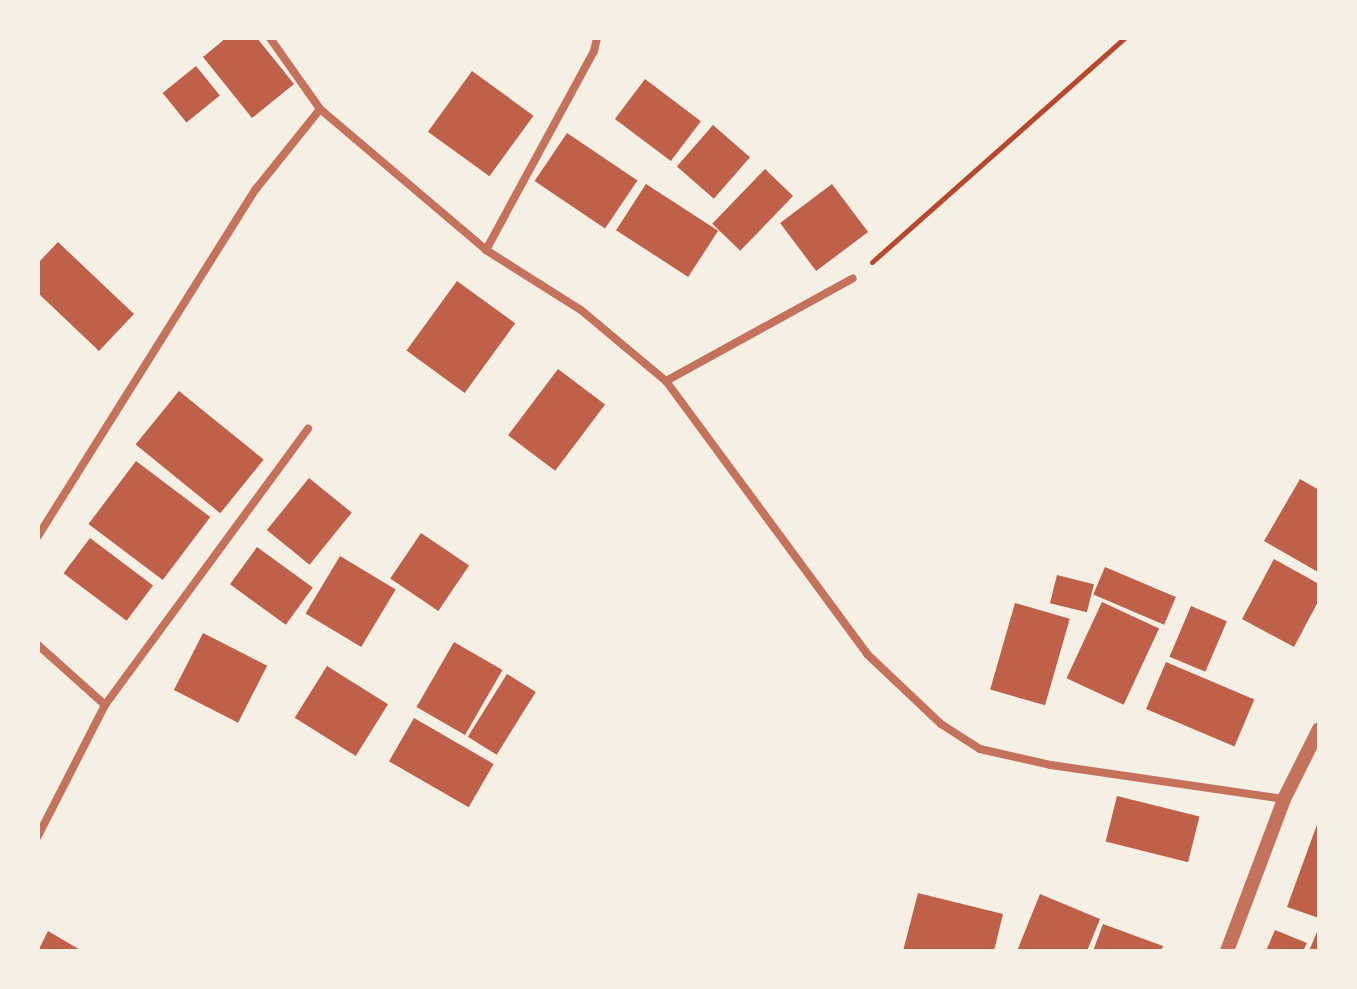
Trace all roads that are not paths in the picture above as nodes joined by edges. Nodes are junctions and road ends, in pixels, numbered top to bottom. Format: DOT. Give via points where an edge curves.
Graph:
graph roads {
  1 [pos="270,38"];
  2 [pos="597,38"];
  3 [pos="320,109"];
  4 [pos="486,250"];
  5 [pos="853,278"];
  6 [pos="666,381"];
  7 [pos="308,429"];
  8 [pos="38,536"];
  9 [pos="38,645"];
  10 [pos="105,705"];
  11 [pos="1319,729"];
  12 [pos="1284,799"];
  13 [pos="38,836"];
  14 [pos="1227,951"];
  1 -- 3 [label="street"];
  2 -- 4 [label="street"];
  3 -- 4 [label="street"];
  3 -- 8 [label="street" via="256,189"];
  4 -- 6 [label="street" via="581,310"];
  5 -- 6 [label="street"];
  6 -- 12 [label="street" via="867,654 941,724 980,749 1051,765"];
  7 -- 10 [label="street"];
  9 -- 10 [label="street"];
  10 -- 13 [label="street"];
  11 -- 12 [label="street"];
  12 -- 14 [label="street"];
}
